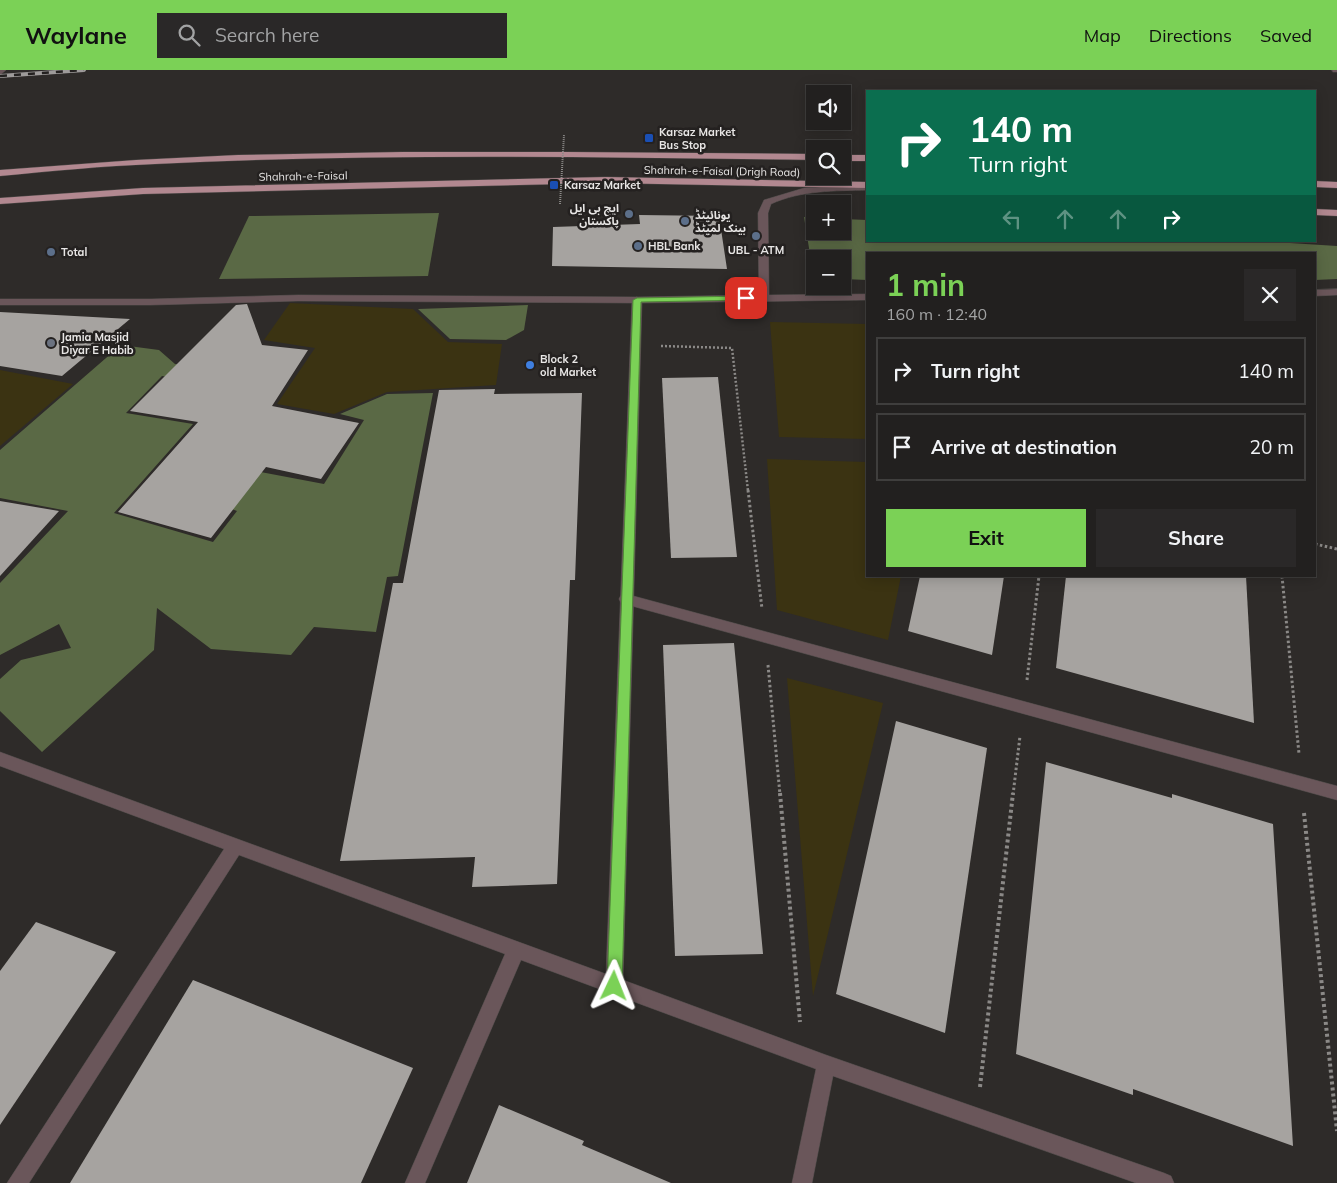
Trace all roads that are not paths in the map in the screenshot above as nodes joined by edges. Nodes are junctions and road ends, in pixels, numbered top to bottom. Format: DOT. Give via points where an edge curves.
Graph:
graph roads {
  1 [pos="806,157"];
  2 [pos="851,158"];
  3 [pos="866,158"];
  4 [pos="0,173"];
  5 [pos="606,180"];
  6 [pos="1316,184"];
  7 [pos="1337,185"];
  8 [pos="866,186"];
  9 [pos="866,186"];
  10 [pos="0,201"];
  11 [pos="1316,212"];
  12 [pos="1337,213"];
  13 [pos="1337,292"];
  14 [pos="1316,293"];
  15 [pos="866,297"];
  16 [pos="764,298"];
  17 [pos="637,300"];
  18 [pos="0,302"];
  19 [pos="626,599"];
  20 [pos="0,758"];
  21 [pos="1337,793"];
  22 [pos="236,846"];
  23 [pos="516,950"];
  24 [pos="614,986"];
  25 [pos="826,1064"];
  26 [pos="17,1183"];
  27 [pos="415,1183"];
  28 [pos="802,1183"];
  29 [pos="1164,1183"];
  1 -- 4 [label="highway, Shahrah-e-Faisal" via="363,156 155,162"];
  2 -- 3 [label="highway"];
  5 -- 8 [label="highway, Shahrah-e-Faisal (Drigh Road)"];
  5 -- 10 [label="highway, Shahrah-e-Faisal" via="143,191"];
  6 -- 7 [label="highway"];
  9 -- 16 [label="street" via="797,191 767,202 763,213"];
  11 -- 12 [label="highway"];
  13 -- 14 [label="street"];
  15 -- 16 [label="street"];
  16 -- 17 [label="street"];
  17 -- 18 [label="street" via="298,298"];
  17 -- 19 [label="street"];
  19 -- 21 [label="street"];
  19 -- 24 [label="street"];
  20 -- 22 [label="street"];
  22 -- 23 [label="street"];
  22 -- 26 [label="street"];
  23 -- 24 [label="street"];
  23 -- 27 [label="street"];
  24 -- 25 [label="street"];
  25 -- 28 [label="street"];
  25 -- 29 [label="street"];
}
